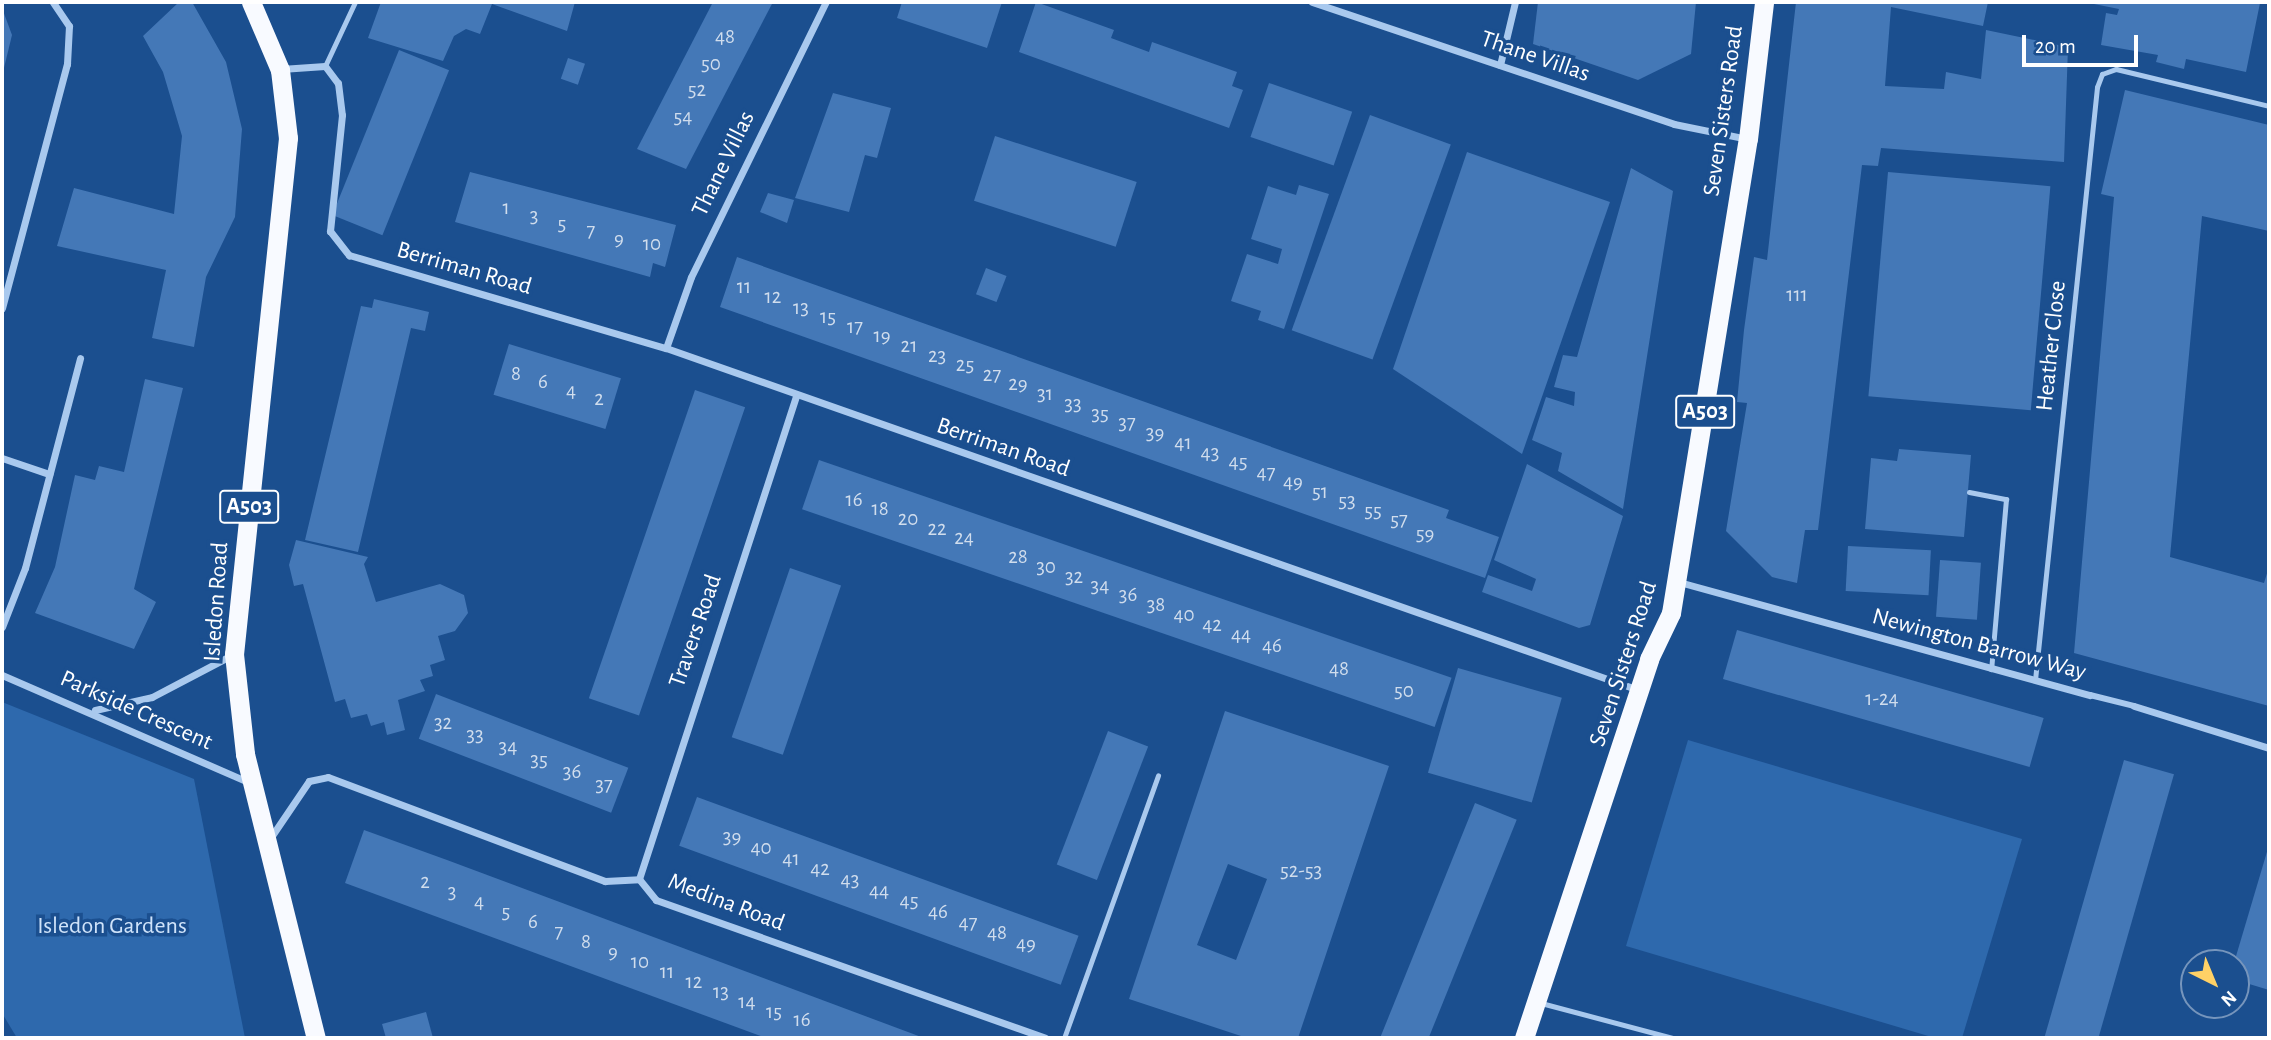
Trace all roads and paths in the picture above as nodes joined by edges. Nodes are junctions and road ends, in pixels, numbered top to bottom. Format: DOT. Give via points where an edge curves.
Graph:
graph roads {
  1 [pos="53,2"];
  2 [pos="251,2"];
  3 [pos="355,2"];
  4 [pos="826,2"];
  5 [pos="1312,2"];
  6 [pos="1515,2"];
  7 [pos="1764,2"];
  8 [pos="1500,65"];
  9 [pos="326,66"];
  10 [pos="280,70"];
  11 [pos="2269,106"];
  12 [pos="1748,139"];
  13 [pos="2,308"];
  14 [pos="666,348"];
  15 [pos="80,358"];
  16 [pos="796,397"];
  17 [pos="2,458"];
  18 [pos="49,474"];
  19 [pos="1969,492"];
  20 [pos="1677,582"];
  21 [pos="2,626"];
  22 [pos="234,654"];
  23 [pos="1992,669"];
  24 [pos="2,675"];
  25 [pos="2035,680"];
  26 [pos="1640,690"];
  27 [pos="2090,695"];
  28 [pos="2134,706"];
  29 [pos="94,710"];
  30 [pos="2269,748"];
  31 [pos="1158,775"];
  32 [pos="254,784"];
  33 [pos="269,840"];
  34 [pos="639,879"];
  35 [pos="1538,1002"];
  36 [pos="316,1038"];
  37 [pos="1045,1038"];
  38 [pos="1063,1038"];
  39 [pos="1524,1038"];
  40 [pos="1672,1038"];
  1 -- 13 [label="street" via="69,26 67,64"];
  2 -- 10 [label="highway, Isledon Road / A503"];
  3 -- 9 [label="lane"];
  4 -- 14 [label="street, Thane Villas" via="691,277"];
  5 -- 8 [label="street, Thane Villas"];
  6 -- 8 [label="street"];
  7 -- 12 [label="highway, Seven Sisters Road / A503"];
  8 -- 12 [label="street, Thane Villas" via="1698,131"];
  9 -- 10 [label="street"];
  9 -- 14 [label="street, Berriman Road" via="343,97 330,231 349,255"];
  10 -- 22 [label="highway, Isledon Road / A503" via="288,138"];
  11 -- 25 [label="lane, Heather Close" via="2116,69 2102,74 2096,87"];
  12 -- 20 [label="highway, Seven Sisters Road / A503"];
  14 -- 16 [label="street, Berriman Road"];
  15 -- 18 [label="street"];
  16 -- 26 [label="street, Berriman Road"];
  16 -- 34 [label="street, Travers Road" via="639,863"];
  17 -- 18 [label="street"];
  18 -- 21 [label="street" via="25,568"];
  19 -- 23 [label="lane" via="2007,499"];
  20 -- 23 [label="street, Newington Barrow Way"];
  20 -- 26 [label="highway, Seven Sisters Road / A503"];
  22 -- 29 [label="street" via="152,697"];
  22 -- 32 [label="highway, Isledon Road / A503" via="239,722"];
  23 -- 25 [label="street, Newington Barrow Way"];
  24 -- 29 [label="street, Parkside Crescent"];
  25 -- 27 [label="street, Newington Barrow Way"];
  26 -- 35 [label="highway, Seven Sisters Road / A503"];
  27 -- 28 [label="street, Newington Barrow Way"];
  28 -- 30 [label="street, Newington Barrow Way"];
  29 -- 32 [label="street, Parkside Crescent"];
  31 -- 38 [label="lane"];
  32 -- 33 [label="highway, Isledon Road / A503"];
  33 -- 34 [label="street, Medina Road" via="309,781 328,777 605,881"];
  33 -- 36 [label="highway, Isledon Road / A503"];
  34 -- 37 [label="street, Medina Road" via="656,900"];
  35 -- 39 [label="highway, Seven Sisters Road / A503"];
  35 -- 40 [label="lane"];
}
